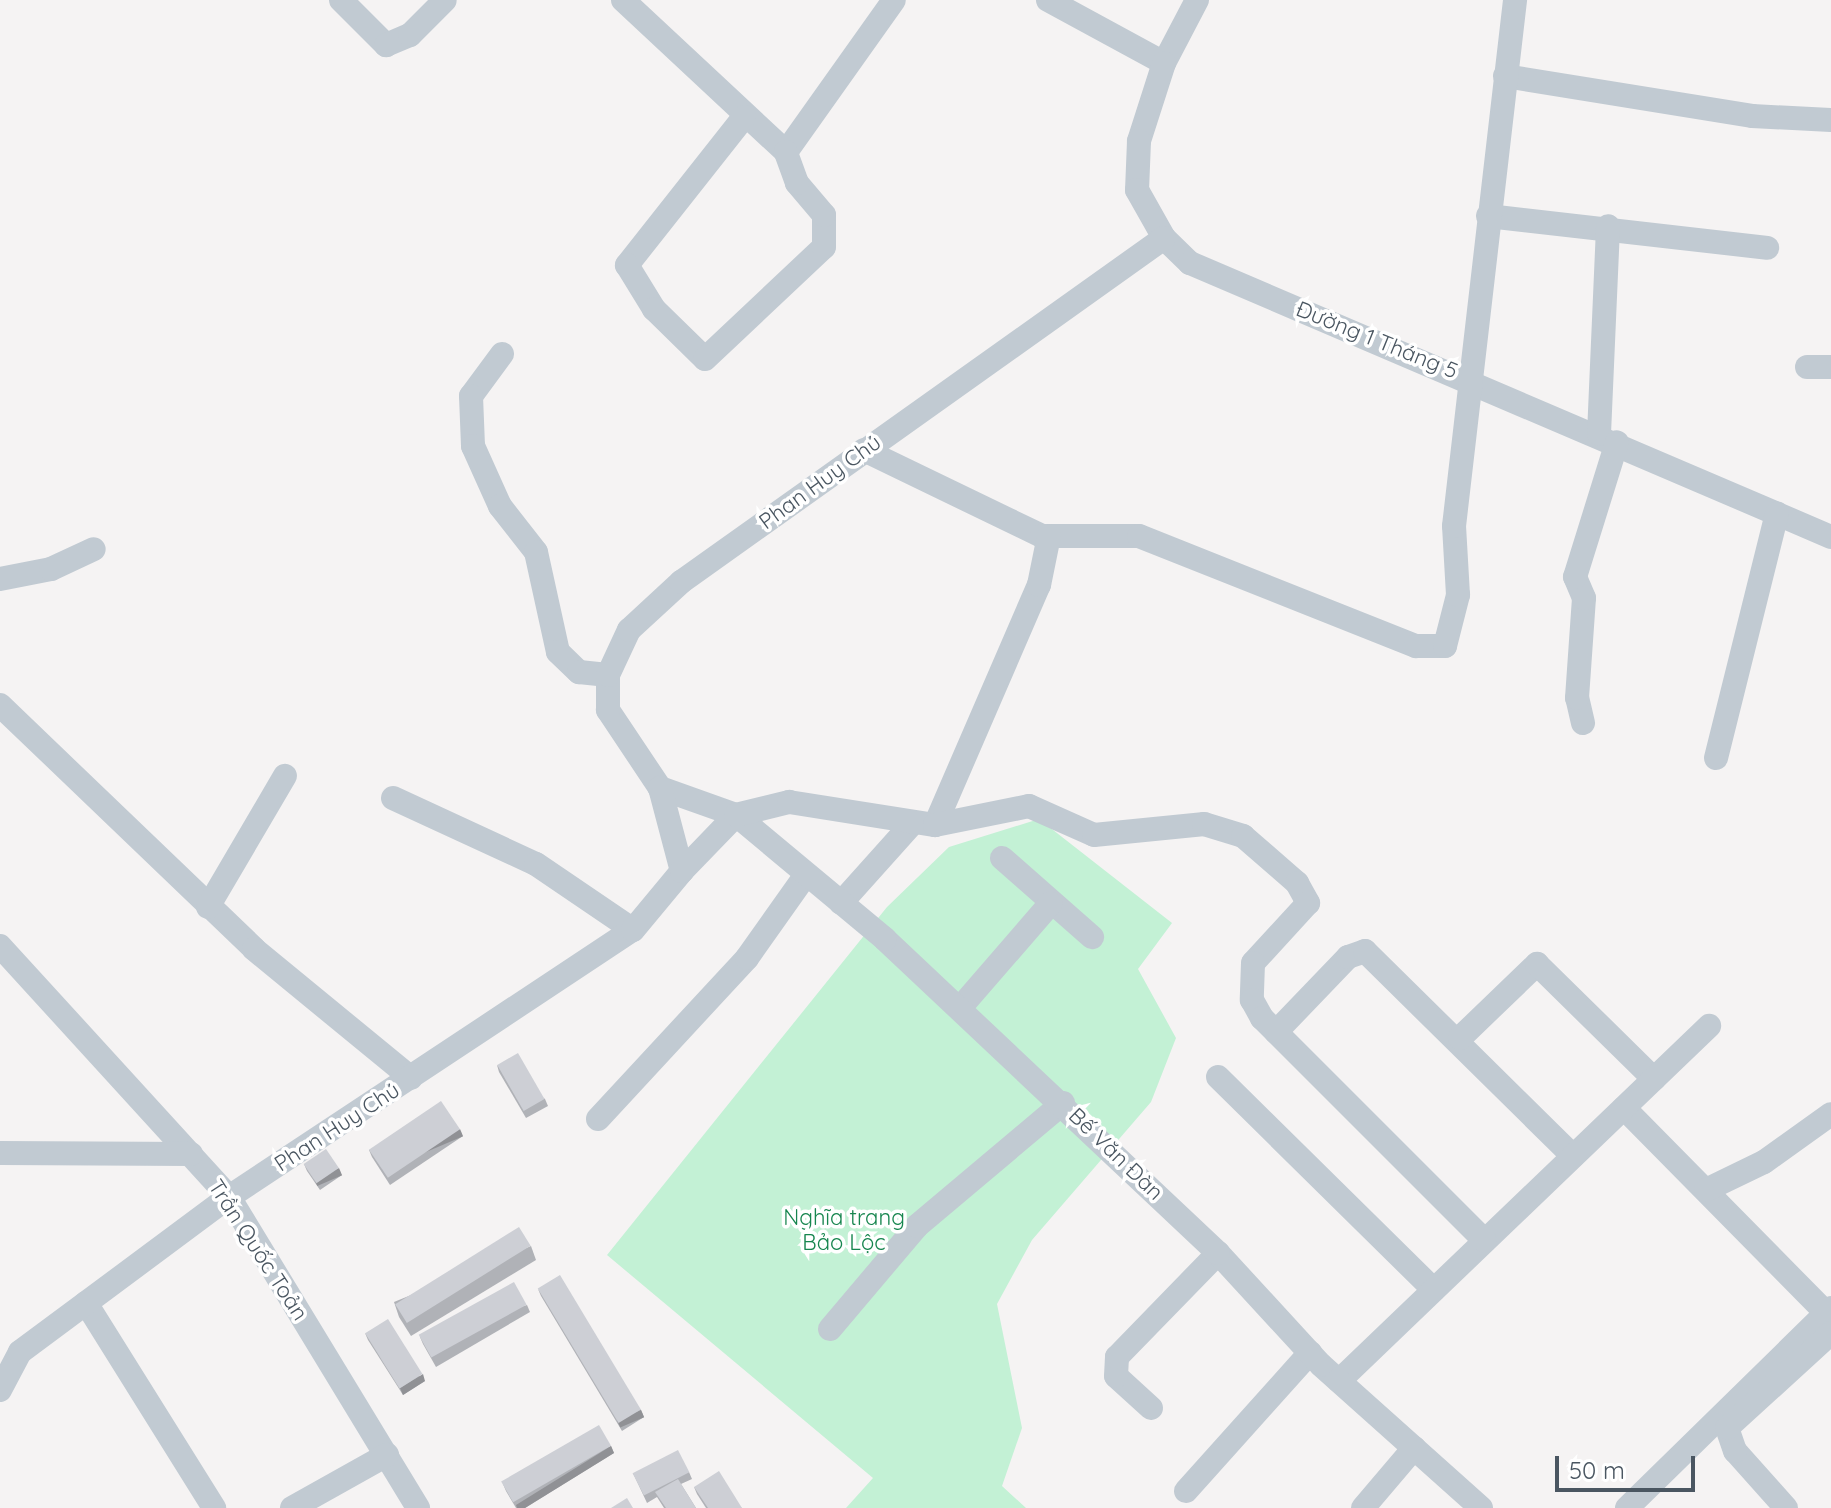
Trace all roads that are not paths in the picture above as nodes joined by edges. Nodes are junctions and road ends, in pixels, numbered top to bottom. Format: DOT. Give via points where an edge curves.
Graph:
graph roads {
  1 [pos="341,0"];
  2 [pos="445,0"];
  3 [pos="623,0"];
  4 [pos="1048,0"];
  5 [pos="1197,0"];
  6 [pos="1515,0"];
  7 [pos="886,3"];
  8 [pos="1090,10"];
  9 [pos="1164,63"];
  10 [pos="1505,76"];
  11 [pos="744,117"];
  12 [pos="1831,120"];
  13 [pos="786,152"];
  14 [pos="1488,216"];
  15 [pos="1608,226"];
  16 [pos="1164,238"];
  17 [pos="1767,248"];
  18 [pos="502,354"];
  19 [pos="1475,380"];
  20 [pos="1608,438"];
  21 [pos="864,450"];
  22 [pos="1777,514"];
  23 [pos="1049,536"];
  24 [pos="1831,537"];
  25 [pos="94,549"];
  26 [pos="0,579"];
  27 [pos="608,675"];
  28 [pos="0,705"];
  29 [pos="1583,723"];
  30 [pos="1716,758"];
  31 [pos="285,776"];
  32 [pos="660,788"];
  33 [pos="393,798"];
  34 [pos="736,815"];
  35 [pos="923,825"];
  36 [pos="1002,858"];
  37 [pos="682,871"];
  38 [pos="805,876"];
  39 [pos="841,903"];
  40 [pos="1050,904"];
  41 [pos="208,907"];
  42 [pos="633,930"];
  43 [pos="1092,937"];
  44 [pos="0,946"];
  45 [pos="960,1008"];
  46 [pos="1709,1026"];
  47 [pos="1276,1032"];
  48 [pos="1460,1038"];
  49 [pos="1218,1077"];
  50 [pos="411,1078"];
  51 [pos="1654,1079"];
  52 [pos="1063,1103"];
  53 [pos="1624,1108"];
  54 [pos="1831,1114"];
  55 [pos="598,1119"];
  56 [pos="0,1153"];
  57 [pos="191,1154"];
  58 [pos="1573,1156"];
  59 [pos="1706,1190"];
  60 [pos="229,1197"];
  61 [pos="1485,1241"];
  62 [pos="1218,1253"];
  63 [pos="1434,1290"];
  64 [pos="86,1303"];
  65 [pos="1829,1318"];
  66 [pos="830,1329"];
  67 [pos="1310,1353"];
  68 [pos="1339,1381"];
  69 [pos="0,1390"];
  70 [pos="1151,1408"];
  71 [pos="1414,1448"];
  72 [pos="387,1455"];
  73 [pos="1186,1491"];
  74 [pos="214,1508"];
  75 [pos="292,1508"];
  76 [pos="418,1508"];
  77 [pos="1363,1508"];
  78 [pos="1481,1508"];
  79 [pos="1627,1508"];
  80 [pos="1786,1508"];
  1 -- 2 [label="street" via="386,45 410,35"];
  3 -- 11 [label="street"];
  4 -- 8 [label="street"];
  5 -- 9 [label="street, Đường 1 Tháng 5"];
  6 -- 10 [label="street"];
  7 -- 13 [label="street"];
  8 -- 9 [label="street"];
  9 -- 16 [label="street, Đường 1 Tháng 5" via="1139,141 1137,190"];
  10 -- 12 [label="street" via="1752,116"];
  10 -- 14 [label="street"];
  11 -- 13 [label="street"];
  11 -- 13 [label="street" via="627,265 654,309 705,359 824,247 824,215 797,183"];
  14 -- 15 [label="street"];
  14 -- 19 [label="street"];
  15 -- 17 [label="street"];
  15 -- 20 [label="street"];
  16 -- 19 [label="street, Đường 1 Tháng 5" via="1190,263"];
  16 -- 21 [label="street, Phan Huy Chú"];
  18 -- 27 [label="street" via="471,396 473,446 500,506 536,552 558,652 579,672"];
  19 -- 20 [label="street, Đường 1 Tháng 5"];
  19 -- 23 [label="street" via="1454,526 1458,595 1445,646 1416,646 1139,536"];
  20 -- 22 [label="street, Đường 1 Tháng 5"];
  20 -- 29 [label="street" via="1575,577 1584,598 1577,698"];
  21 -- 23 [label="street"];
  21 -- 27 [label="street, Phan Huy Chú" via="681,582 629,630"];
  22 -- 24 [label="street, Đường 1 Tháng 5"];
  22 -- 30 [label="street"];
  23 -- 35 [label="street" via="1039,585"];
  25 -- 26 [label="street" via="51,569"];
  27 -- 32 [label="street, Phan Huy Chú" via="608,710"];
  28 -- 41 [label="street"];
  31 -- 41 [label="street"];
  32 -- 34 [label="street"];
  32 -- 37 [label="street, Phan Huy Chú"];
  33 -- 42 [label="street" via="536,864"];
  34 -- 35 [label="street" via="789,802"];
  34 -- 37 [label="street, Phan Huy Chú"];
  34 -- 38 [label="street, Bế Văn Đàn"];
  35 -- 39 [label="street"];
  35 -- 47 [label="street" via="1029,806 1094,835 1216,824 1243,836 1297,883 1308,903 1253,963 1252,1000"];
  36 -- 40 [label="street"];
  37 -- 42 [label="street, Phan Huy Chú"];
  38 -- 39 [label="street, Bế Văn Đàn"];
  38 -- 55 [label="street" via="747,958"];
  39 -- 45 [label="street, Bế Văn Đàn"];
  40 -- 43 [label="street"];
  40 -- 45 [label="street"];
  41 -- 50 [label="street"];
  42 -- 50 [label="street, Phan Huy Chú"];
  44 -- 57 [label="street, Trần Quốc Toản"];
  45 -- 52 [label="street, Bế Văn Đàn"];
  46 -- 51 [label="street"];
  47 -- 48 [label="street" via="1348,957 1365,951"];
  47 -- 61 [label="street"];
  48 -- 51 [label="street" via="1537,964"];
  48 -- 58 [label="street"];
  49 -- 63 [label="street"];
  50 -- 60 [label="street, Phan Huy Chú"];
  51 -- 53 [label="street"];
  52 -- 62 [label="street, Bế Văn Đàn"];
  52 -- 66 [label="street" via="917,1226"];
  53 -- 58 [label="street"];
  53 -- 59 [label="street"];
  54 -- 59 [label="street" via="1764,1162"];
  56 -- 57 [label="street"];
  57 -- 60 [label="street, Trần Quốc Toản"];
  58 -- 61 [label="street"];
  59 -- 65 [label="street"];
  60 -- 64 [label="street, Phan Huy Chú"];
  60 -- 72 [label="street, Trần Quốc Toản"];
  61 -- 63 [label="street"];
  62 -- 67 [label="street, Bế Văn Đàn"];
  62 -- 70 [label="street" via="1117,1357 1116,1376"];
  63 -- 68 [label="street"];
  64 -- 69 [label="street, Phan Huy Chú" via="20,1352"];
  64 -- 74 [label="street"];
  65 -- 79 [label="street"];
  65 -- 80 [label="street" via="1727,1428 1735,1451"];
  67 -- 68 [label="street, Bế Văn Đàn"];
  67 -- 73 [label="street"];
  68 -- 71 [label="street, Bế Văn Đàn"];
  71 -- 77 [label="street"];
  71 -- 78 [label="street, Bế Văn Đàn"];
  72 -- 75 [label="street"];
  72 -- 76 [label="street, Trần Quốc Toản"];
}
